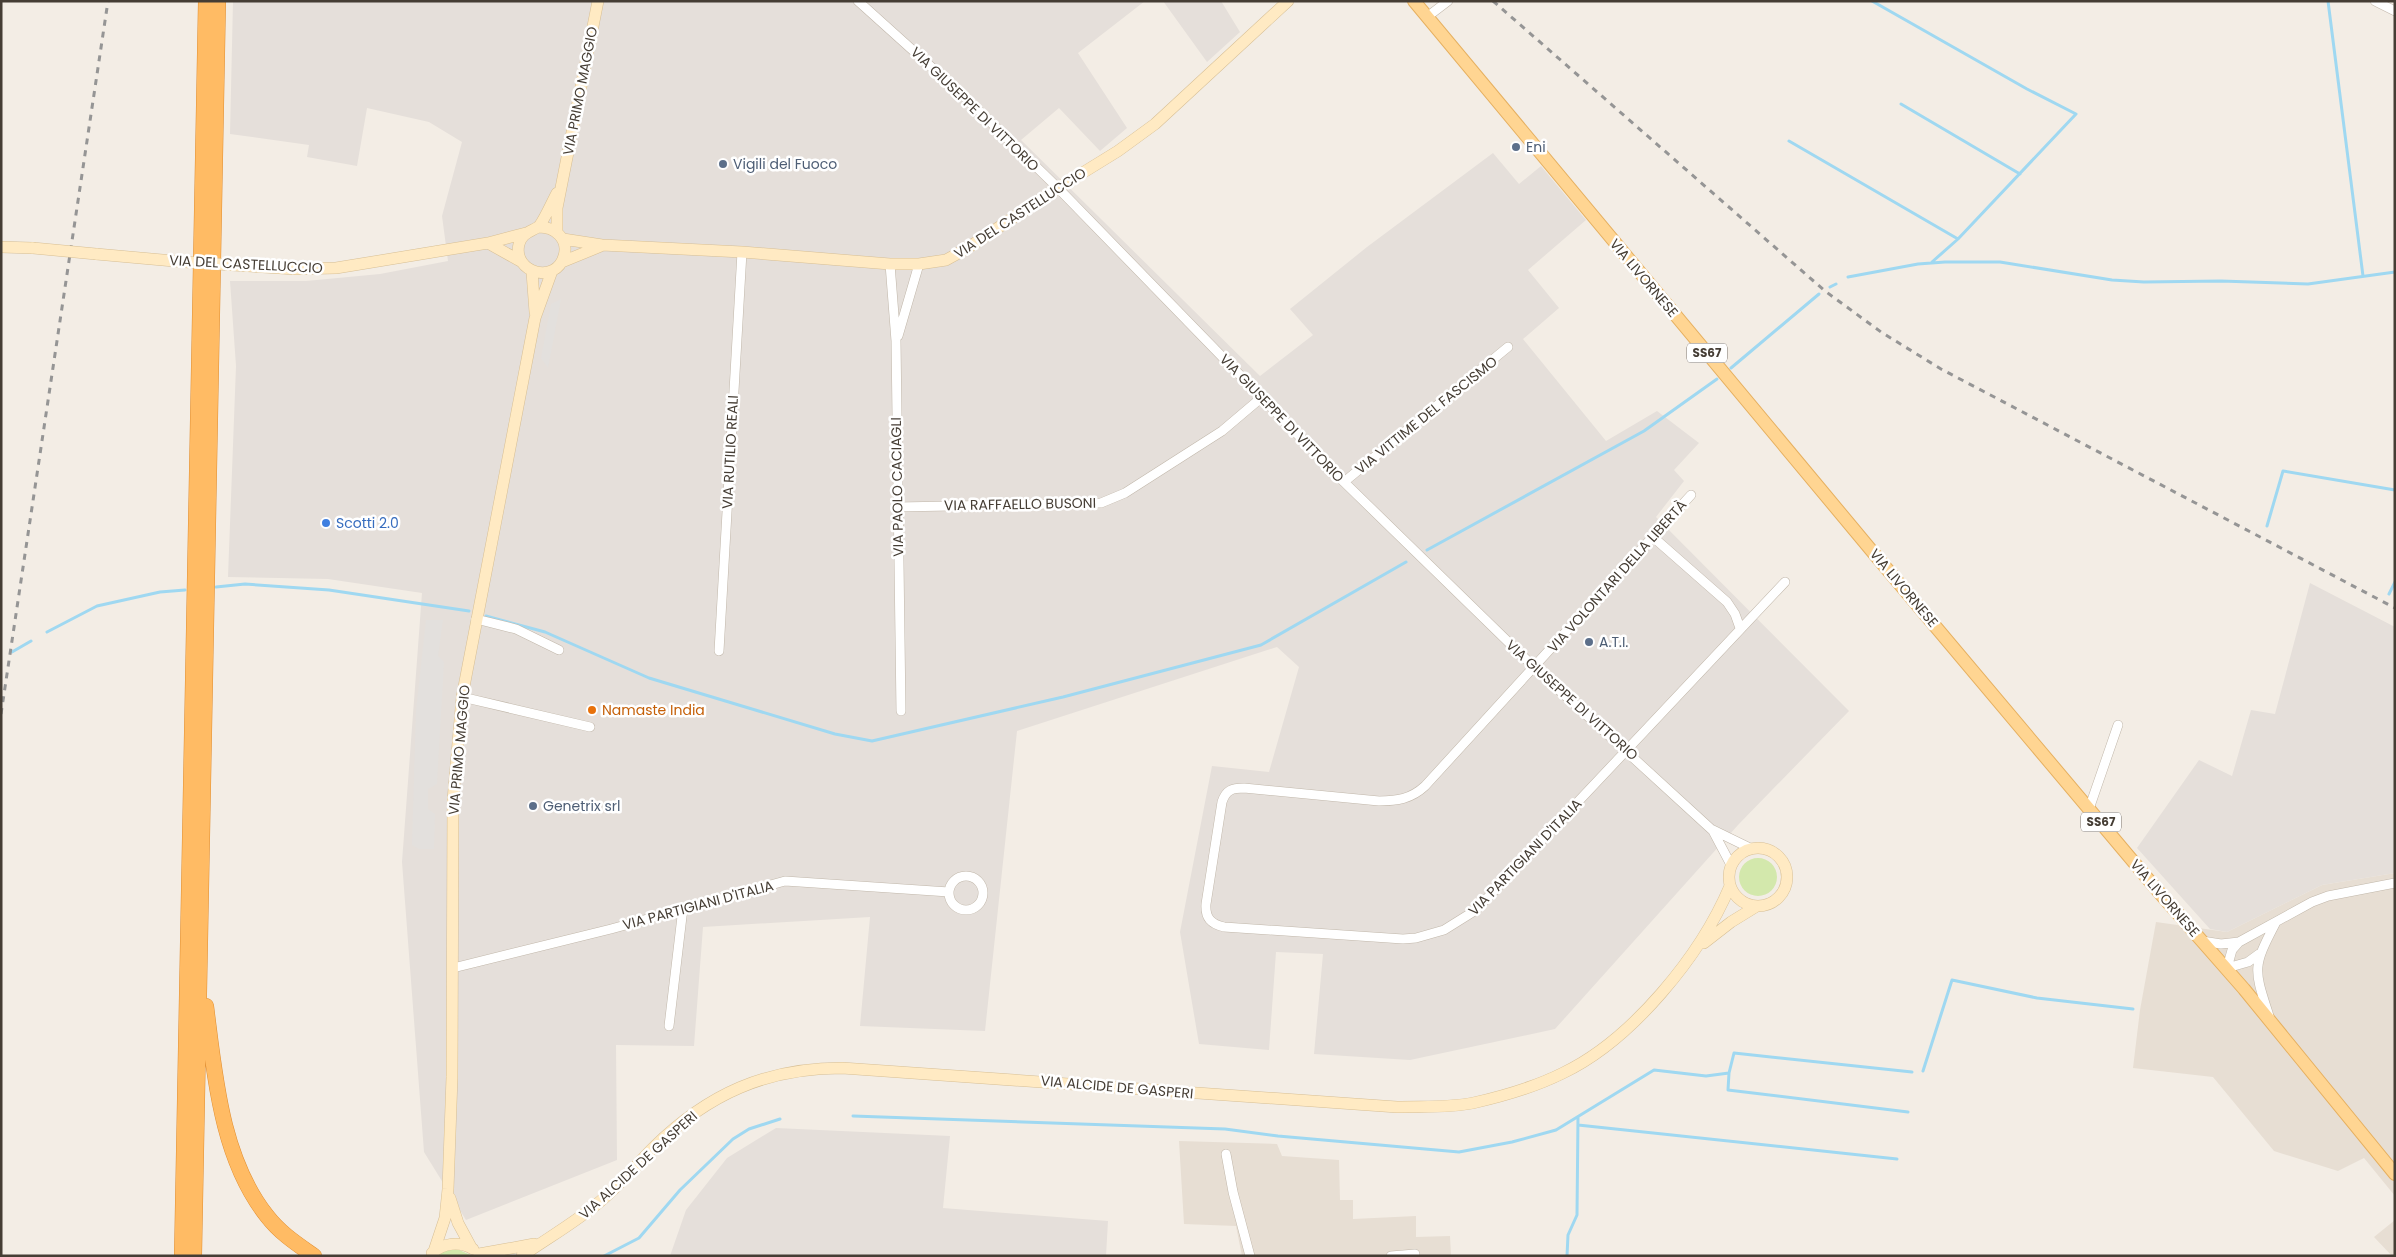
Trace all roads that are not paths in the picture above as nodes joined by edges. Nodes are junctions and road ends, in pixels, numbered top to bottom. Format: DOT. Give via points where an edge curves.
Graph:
graph roads {
  1 [pos="206,1"];
  2 [pos="218,1"];
  3 [pos="598,1"];
  4 [pos="858,1"];
  5 [pos="1288,1"];
  6 [pos="1414,1"];
  7 [pos="1448,1"];
  8 [pos="2376,1"];
  9 [pos="2395,11"];
  10 [pos="1427,17"];
  11 [pos="563,180"];
  12 [pos="1058,188"];
  13 [pos="539,227"];
  14 [pos="526,233"];
  15 [pos="560,235"];
  16 [pos="488,243"];
  17 [pos="602,245"];
  18 [pos="1,247"];
  19 [pos="742,252"];
  20 [pos="522,262"];
  21 [pos="562,262"];
  22 [pos="890,264"];
  23 [pos="919,264"];
  24 [pos="552,271"];
  25 [pos="532,272"];
  26 [pos="535,318"];
  27 [pos="896,340"];
  28 [pos="1508,347"];
  29 [pos="1261,398"];
  30 [pos="1344,482"];
  31 [pos="1690,495"];
  32 [pos="897,507"];
  33 [pos="1653,537"];
  34 [pos="1785,582"];
  35 [pos="476,619"];
  36 [pos="1740,628"];
  37 [pos="559,650"];
  38 [pos="719,652"];
  39 [pos="1535,668"];
  40 [pos="462,697"];
  41 [pos="901,711"];
  42 [pos="2118,725"];
  43 [pos="590,727"];
  44 [pos="1626,750"];
  45 [pos="1222,802"];
  46 [pos="2089,808"];
  47 [pos="1711,829"];
  48 [pos="1750,848"];
  49 [pos="1731,865"];
  50 [pos="2395,883"];
  51 [pos="1730,886"];
  52 [pos="948,892"];
  53 [pos="1757,906"];
  54 [pos="683,908"];
  55 [pos="2275,924"];
  56 [pos="2202,941"];
  57 [pos="2239,942"];
  58 [pos="1697,949"];
  59 [pos="2259,954"];
  60 [pos="199,955"];
  61 [pos="452,968"];
  62 [pos="2226,968"];
  63 [pos="2271,1021"];
  64 [pos="669,1026"];
  65 [pos="186,1085"];
  66 [pos="1226,1154"];
  67 [pos="2395,1174"];
  68 [pos="448,1189"];
  69 [pos="540,1243"];
  70 [pos="477,1252"];
  71 [pos="432,1253"];
  72 [pos="1415,1254"];
  73 [pos="174,1256"];
  74 [pos="182,1256"];
  75 [pos="194,1256"];
  76 [pos="314,1256"];
  77 [pos="522,1256"];
  78 [pos="1250,1256"];
  79 [pos="1390,1256"];
  1 -- 65 [label="highway"];
  2 -- 60 [label="highway"];
  3 -- 11 [label="street, VIA PRIMO MAGGIO"];
  4 -- 12 [label="street, VIA GIUSEPPE DI VITTORIO" via="968,100"];
  5 -- 12 [label="street, VIA DEL CASTELLUCCIO" via="1155,124"];
  6 -- 10 [label="main road, VIA LIVORNESE / SS67"];
  7 -- 10 [label="street"];
  8 -- 9 [label="street"];
  10 -- 46 [label="main road, VIA LIVORNESE / SS67"];
  11 -- 13 [label="street, VIA PRIMO MAGGIO"];
  11 -- 15 [label="street, VIA PRIMO MAGGIO" via="557,208"];
  12 -- 23 [label="street, VIA DEL CASTELLUCCIO" via="954,256"];
  12 -- 29 [label="street, VIA GIUSEPPE DI VITTORIO"];
  13 -- 14 [label="street"];
  13 -- 15 [label="street"];
  14 -- 16 [label="street, VIA DEL CASTELLUCCIO"];
  14 -- 20 [label="street" via="518,247"];
  15 -- 17 [label="street, VIA DEL CASTELLUCCIO"];
  15 -- 21 [label="street, VIA PRIMO MAGGIO" via="565,246"];
  16 -- 18 [label="street, VIA DEL CASTELLUCCIO, bridge" via="336,268 290,269"];
  16 -- 20 [label="street"];
  17 -- 19 [label="street, VIA DEL CASTELLUCCIO"];
  17 -- 21 [label="street"];
  19 -- 22 [label="street, VIA DEL CASTELLUCCIO"];
  19 -- 38 [label="street, VIA RUTILIO REALI"];
  20 -- 25 [label="street"];
  21 -- 24 [label="street, VIA PRIMO MAGGIO"];
  22 -- 23 [label="street, VIA DEL CASTELLUCCIO"];
  22 -- 27 [label="street, VIA PAOLO CACIAGLI"];
  23 -- 27 [label="street"];
  24 -- 25 [label="street" via="546,274"];
  24 -- 26 [label="street, VIA PRIMO MAGGIO"];
  25 -- 26 [label="street, VIA PRIMO MAGGIO"];
  26 -- 35 [label="street, VIA PRIMO MAGGIO"];
  27 -- 32 [label="street, VIA PAOLO CACIAGLI"];
  28 -- 30 [label="street, VIA VITTIME DEL FASCISMO"];
  29 -- 30 [label="street, VIA GIUSEPPE DI VITTORIO"];
  29 -- 32 [label="street, VIA RAFFAELLO BUSONI" via="1222,431 1125,493 1100,503"];
  30 -- 39 [label="street, VIA GIUSEPPE DI VITTORIO"];
  31 -- 33 [label="street, VIA VOLONTARI DELLA LIBERTÀ"];
  32 -- 41 [label="street, VIA PAOLO CACIAGLI"];
  33 -- 36 [label="street, VIA VOLONTARI DELLA LIBERTÀ" via="1727,602"];
  33 -- 39 [label="street, VIA VOLONTARI DELLA LIBERTÀ"];
  34 -- 36 [label="street, VIA PARTIGIANI D'ITALIA"];
  35 -- 37 [label="street" via="516,629"];
  35 -- 40 [label="street, VIA PRIMO MAGGIO"];
  36 -- 44 [label="street, VIA PARTIGIANI D'ITALIA"];
  39 -- 44 [label="street, VIA GIUSEPPE DI VITTORIO"];
  39 -- 45 [label="street, VIA VOLONTARI DELLA LIBERTÀ" via="1414,795 1379,801 1238,788 1227,792"];
  40 -- 43 [label="street"];
  40 -- 61 [label="street, VIA PRIMO MAGGIO" via="453,800"];
  42 -- 46 [label="street"];
  44 -- 45 [label="street, VIA PARTIGIANI D'ITALIA" via="1476,910 1444,930 1416,938 1224,927 1211,922 1205,911"];
  44 -- 47 [label="street, VIA GIUSEPPE DI VITTORIO"];
  46 -- 56 [label="main road, VIA LIVORNESE / SS67"];
  47 -- 48 [label="street, VIA GIUSEPPE DI VITTORIO"];
  47 -- 49 [label="street, VIA GIUSEPPE DI VITTORIO"];
  48 -- 49 [label="street" via="1738,854"];
  48 -- 53 [label="street" via="1776,853 1788,876 1776,900"];
  49 -- 51 [label="street"];
  50 -- 55 [label="street" via="2328,896"];
  51 -- 53 [label="street" via="1738,898"];
  51 -- 58 [label="street, VIA ALCIDE DE GASPERI"];
  52 -- 54 [label="street, VIA PARTIGIANI D'ITALIA" via="785,881"];
  53 -- 58 [label="street, VIA ALCIDE DE GASPERI" via="1730,922"];
  54 -- 61 [label="street, VIA PARTIGIANI D'ITALIA"];
  54 -- 64 [label="street"];
  55 -- 57 [label="street"];
  55 -- 59 [label="street"];
  56 -- 57 [label="street"];
  56 -- 62 [label="main road, VIA LIVORNESE / SS67"];
  57 -- 62 [label="street" via="2232,950"];
  58 -- 69 [label="street, VIA ALCIDE DE GASPERI" via="1639,1016 1588,1058 1527,1088 1472,1103 1368,1106 842,1068 771,1076 744,1084 697,1110 605,1198 573,1224"];
  59 -- 62 [label="street" via="2248,962"];
  59 -- 63 [label="street" via="2257,973"];
  60 -- 75 [label="highway"];
  60 -- 76 [label="highway" via="214,1067 229,1141 249,1188 267,1216 289,1239"];
  61 -- 68 [label="street, VIA PRIMO MAGGIO"];
  62 -- 63 [label="main road, VIA LIVORNESE / SS67"];
  63 -- 67 [label="main road, VIA LIVORNESE / SS67"];
  65 -- 73 [label="highway" via="179,1115"];
  65 -- 74 [label="highway"];
  66 -- 78 [label="street" via="1232,1192"];
  68 -- 70 [label="street, VIA PRIMO MAGGIO" via="458,1223"];
  68 -- 71 [label="street, VIA PRIMO MAGGIO" via="445,1218"];
  69 -- 70 [label="street, VIA ALCIDE DE GASPERI"];
  69 -- 77 [label="street, VIA ALCIDE DE GASPERI"];
  70 -- 71 [label="street, VIA ALCIDE DE GASPERI" via="452,1244"];
  72 -- 79 [label="street"];
}
